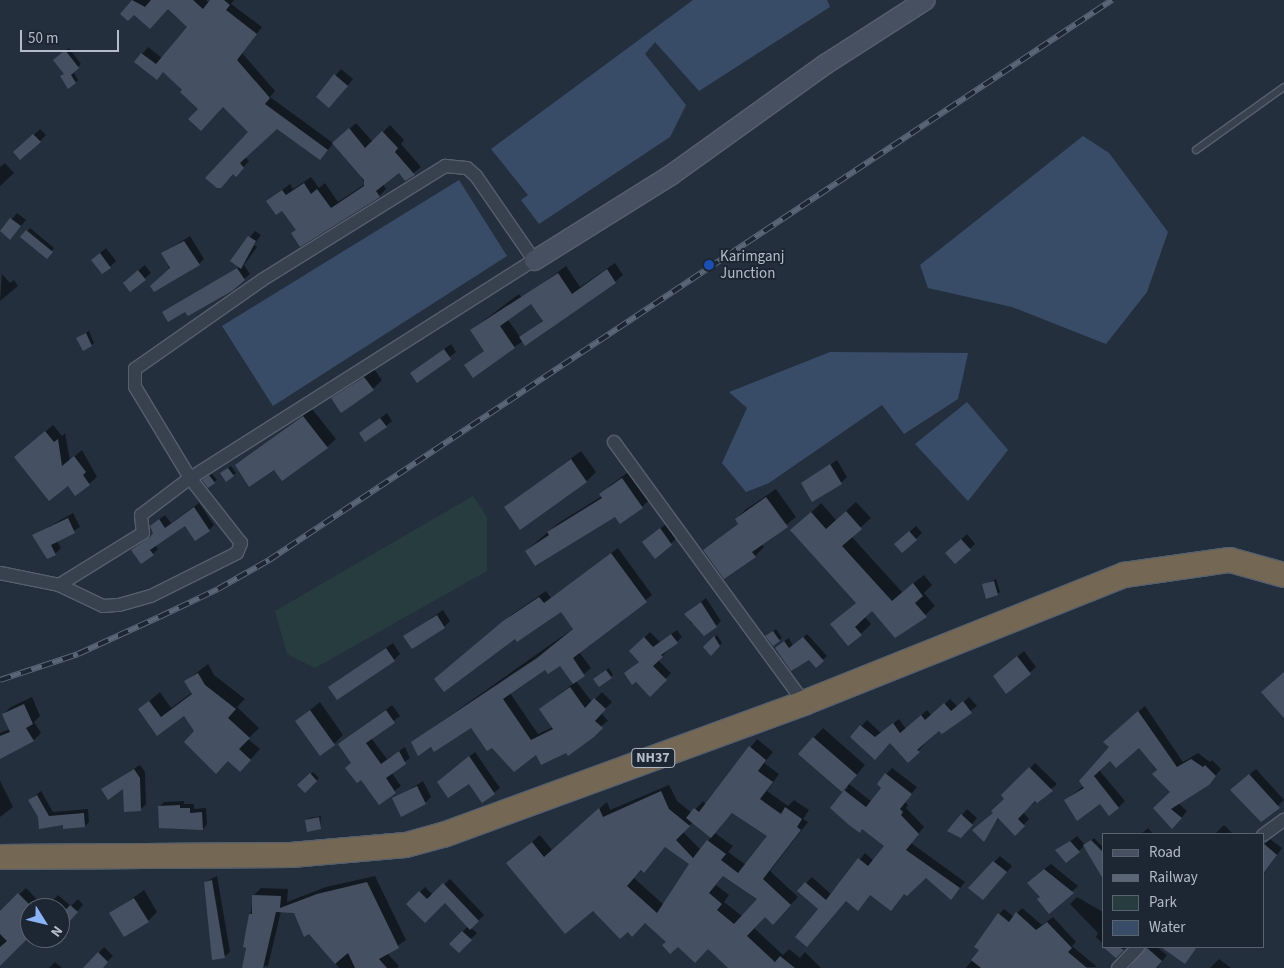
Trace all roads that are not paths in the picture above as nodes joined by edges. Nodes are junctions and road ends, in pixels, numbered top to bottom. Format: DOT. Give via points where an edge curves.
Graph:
graph roads {
  1 [pos="924,0"];
  2 [pos="1284,87"];
  3 [pos="1196,150"];
  4 [pos="534,260"];
  5 [pos="614,442"];
  6 [pos="190,478"];
  7 [pos="0,573"];
  8 [pos="1284,575"];
  9 [pos="59,585"];
  10 [pos="804,703"];
  11 [pos="1284,820"];
  12 [pos="1264,834"];
  13 [pos="0,857"];
  14 [pos="1137,948"];
  15 [pos="1118,968"];
  1 -- 4 [label="street" via="826,63 670,175"];
  2 -- 3 [label="lane"];
  4 -- 6 [label="street"];
  4 -- 6 [label="street" via="476,176 456,165 445,166 262,280 135,369 135,387"];
  5 -- 10 [label="street"];
  6 -- 9 [label="street" via="141,515 143,533"];
  6 -- 9 [label="street" via="241,543 237,553 151,596 119,605 103,606"];
  7 -- 9 [label="street"];
  8 -- 10 [label="highway, NH37" via="1230,560 1124,575"];
  10 -- 13 [label="highway, NH37" via="446,834 406,845 290,855"];
  11 -- 12 [label="street"];
  14 -- 15 [label="street"];
}
